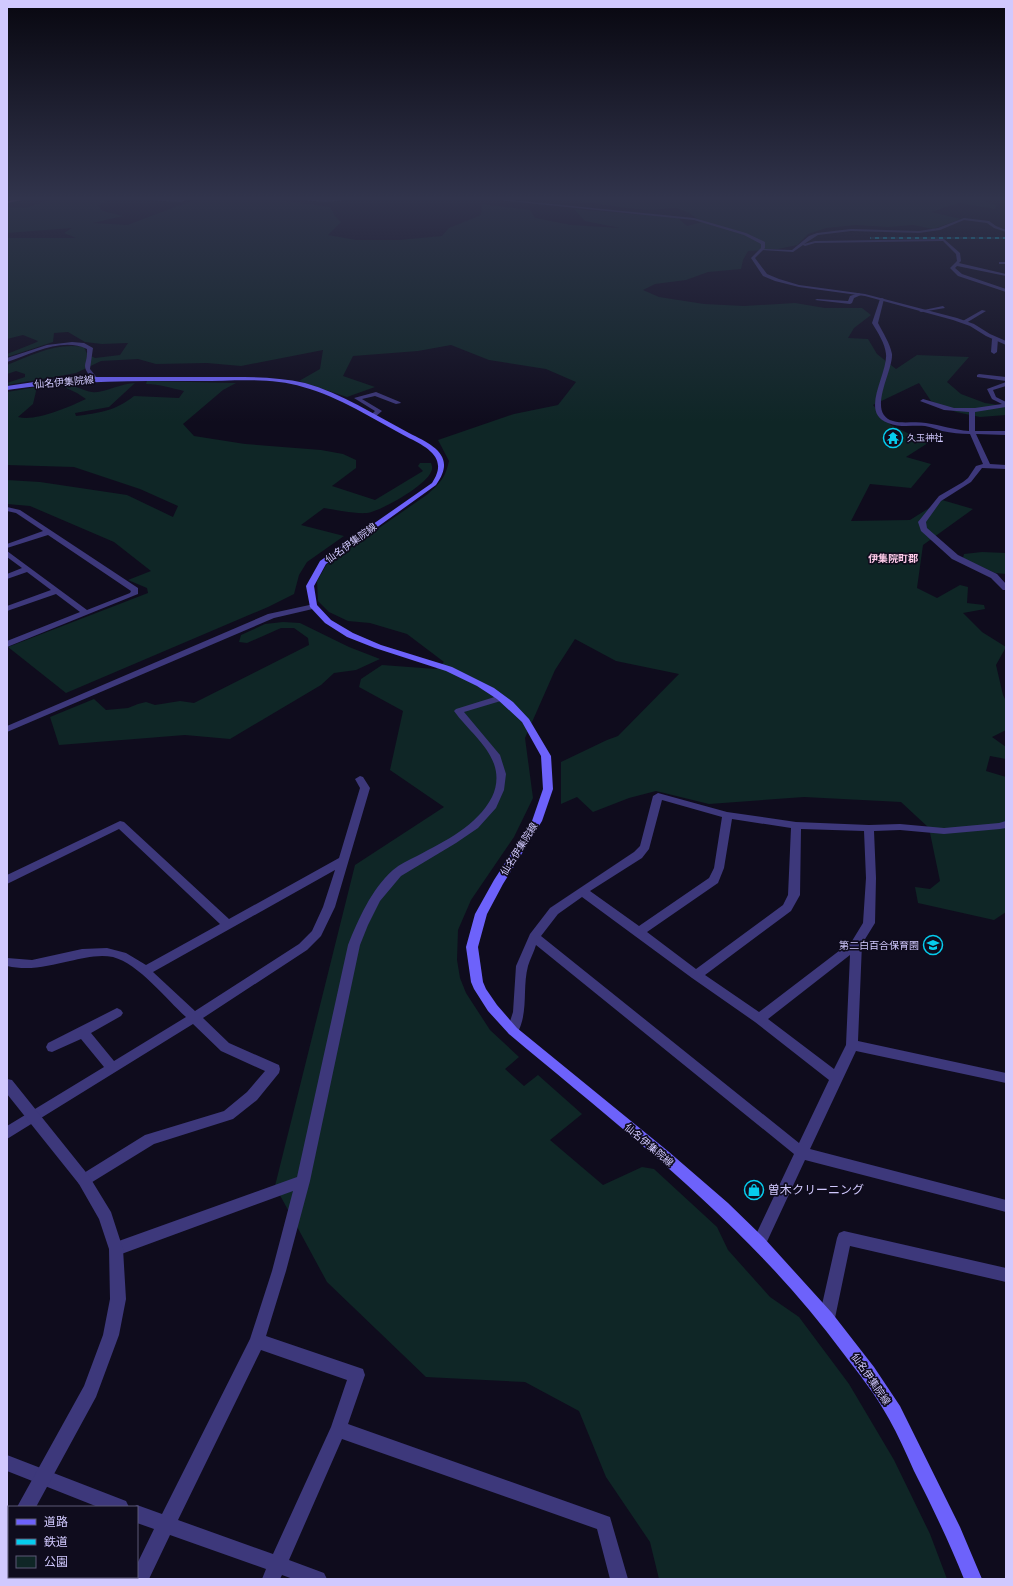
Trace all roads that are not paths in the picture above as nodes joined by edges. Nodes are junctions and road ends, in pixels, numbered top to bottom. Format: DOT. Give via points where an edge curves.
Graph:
graph roads {
  1 [pos="764,274"];
  2 [pos="959,274"];
  3 [pos="1006,291"];
  4 [pos="859,294"];
  5 [pos="817,300"];
  6 [pos="882,300"];
  7 [pos="943,307"];
  8 [pos="921,310"];
  9 [pos="984,312"];
  10 [pos="964,322"];
  11 [pos="995,338"];
  12 [pos="1006,342"];
  13 [pos="994,352"];
  14 [pos="7,360"];
  15 [pos="979,376"];
  16 [pos="1006,378"];
  17 [pos="95,379"];
  18 [pos="1006,384"];
  19 [pos="7,388"];
  20 [pos="924,401"];
  21 [pos="398,403"];
  22 [pos="1006,404"];
  23 [pos="972,411"];
  24 [pos="373,416"];
  25 [pos="972,432"];
  26 [pos="1006,433"];
  27 [pos="987,466"];
  28 [pos="1006,467"];
  29 [pos="7,509"];
  30 [pos="49,532"];
  31 [pos="7,546"];
  32 [pos="7,553"];
  33 [pos="28,569"];
  34 [pos="7,577"];
  35 [pos="1006,588"];
  36 [pos="57,591"];
  37 [pos="314,606"];
  38 [pos="7,609"];
  39 [pos="86,613"];
  40 [pos="7,644"];
  41 [pos="501,698"];
  42 [pos="7,729"];
  43 [pos="360,779"];
  44 [pos="727,815"];
  45 [pos="1006,824"];
  46 [pos="796,825"];
  47 [pos="869,828"];
  48 [pos="344,860"];
  49 [pos="7,880"];
  50 [pos="582,891"];
  51 [pos="228,925"];
  52 [pos="639,932"];
  53 [pos="534,937"];
  54 [pos="856,944"];
  55 [pos="7,962"];
  56 [pos="146,971"];
  57 [pos="696,975"];
  58 [pos="117,1013"];
  59 [pos="194,1018"];
  60 [pos="759,1019"];
  61 [pos="512,1031"];
  62 [pos="83,1032"];
  63 [pos="852,1045"];
  64 [pos="52,1048"];
  65 [pos="112,1068"];
  66 [pos="836,1078"];
  67 [pos="1006,1078"];
  68 [pos="7,1084"];
  69 [pos="33,1117"];
  70 [pos="7,1133"];
  71 [pos="802,1153"];
  72 [pos="84,1180"];
  73 [pos="302,1181"];
  74 [pos="1006,1206"];
  75 [pos="759,1243"];
  76 [pos="116,1249"];
  77 [pos="1006,1275"];
  78 [pos="827,1318"];
  79 [pos="257,1341"];
  80 [pos="338,1429"];
  81 [pos="7,1463"];
  82 [pos="43,1476"];
  83 [pos="27,1506"];
  84 [pos="118,1506"];
  85 [pos="138,1514"];
  86 [pos="165,1525"];
  87 [pos="274,1571"];
  88 [pos="139,1579"];
  89 [pos="318,1579"];
  90 [pos="619,1579"];
  91 [pos="973,1579"];
  1 -- 4 [label="street" via="799,286"];
  2 -- 3 [label="street"];
  4 -- 5 [label="street" via="852,297 850,303"];
  4 -- 6 [label="street"];
  6 -- 8 [label="street"];
  6 -- 25 [label="street" via="875,323 889,355 878,399 878,411 884,418 898,424 923,424"];
  7 -- 8 [label="street"];
  8 -- 10 [label="street"];
  9 -- 10 [label="street"];
  10 -- 11 [label="street"];
  11 -- 12 [label="street"];
  11 -- 13 [label="street"];
  14 -- 17 [label="street" via="55,345 80,344 90,348 87,371"];
  15 -- 16 [label="street"];
  17 -- 19 [label="main road, 仙名伊集院線"];
  17 -- 24 [label="main road, 仙名伊集院線" via="284,381 322,391"];
  18 -- 22 [label="street" via="990,389 994,398"];
  20 -- 23 [label="street" via="955,411"];
  21 -- 24 [label="street" via="376,394 357,398 379,411"];
  22 -- 23 [label="street"];
  23 -- 25 [label="street"];
  24 -- 37 [label="main road, 仙名伊集院線" via="428,446 439,457 442,472 426,491 323,563 311,585"];
  25 -- 26 [label="street"];
  25 -- 27 [label="street"];
  27 -- 28 [label="street"];
  27 -- 35 [label="street" via="980,466 970,480 940,498 922,522 924,529 955,557 994,576"];
  29 -- 30 [label="street" via="18,511"];
  30 -- 31 [label="street"];
  30 -- 39 [label="street" via="135,590 134,594"];
  32 -- 33 [label="street"];
  33 -- 34 [label="street"];
  33 -- 36 [label="street"];
  36 -- 38 [label="street"];
  36 -- 39 [label="street"];
  37 -- 41 [label="main road, 仙名伊集院線" via="327,622 347,634 448,669"];
  37 -- 42 [label="street" via="271,616"];
  39 -- 40 [label="street"];
  41 -- 61 [label="main road, 仙名伊集院線" via="526,721 539,739 546,755 548,774 542,809 536,824 488,897 479,916 472,948 477,982"];
  41 -- 73 [label="street" via="459,712 498,761 502,784 496,801 484,817 465,832 399,872 379,891 359,931"];
  43 -- 48 [label="street" via="365,788"];
  44 -- 46 [label="street"];
  44 -- 50 [label="street" via="658,796 645,847 638,855"];
  44 -- 52 [label="street" via="719,868 714,880"];
  45 -- 47 [label="street" via="944,831 900,827"];
  46 -- 47 [label="street"];
  46 -- 57 [label="street" via="794,895 787,908"];
  47 -- 54 [label="street" via="869,923"];
  48 -- 51 [label="street"];
  48 -- 59 [label="street" via="329,907 317,933 303,947"];
  49 -- 51 [label="street" via="120,824"];
  50 -- 52 [label="street"];
  50 -- 53 [label="street" via="554,911"];
  51 -- 56 [label="street"];
  52 -- 57 [label="street"];
  53 -- 61 [label="street" via="522,966 519,1012"];
  53 -- 71 [label="street"];
  54 -- 60 [label="street"];
  54 -- 63 [label="street"];
  55 -- 56 [label="street" via="45,962 84,953 108,952 130,960"];
  56 -- 59 [label="street"];
  57 -- 60 [label="street"];
  58 -- 62 [label="street"];
  59 -- 65 [label="street"];
  59 -- 72 [label="street" via="225,1047 274,1069 252,1096 228,1115 150,1139"];
  60 -- 66 [label="street"];
  61 -- 75 [label="main road, 仙名伊集院線" via="664,1156"];
  62 -- 64 [label="street"];
  62 -- 65 [label="street"];
  63 -- 66 [label="street"];
  63 -- 67 [label="street"];
  65 -- 69 [label="street"];
  66 -- 71 [label="street"];
  68 -- 69 [label="street"];
  69 -- 70 [label="street"];
  69 -- 72 [label="street"];
  71 -- 74 [label="street"];
  71 -- 75 [label="street"];
  72 -- 76 [label="street" via="106,1217"];
  73 -- 76 [label="street"];
  73 -- 79 [label="street"];
  75 -- 78 [label="main road, 仙名伊集院線"];
  76 -- 82 [label="street" via="118,1299 111,1335 90,1391"];
  77 -- 78 [label="street" via="844,1238"];
  78 -- 91 [label="main road, 仙名伊集院線" via="894,1412 954,1533"];
  79 -- 80 [label="street" via="357,1375"];
  79 -- 86 [label="street"];
  80 -- 87 [label="street"];
  80 -- 90 [label="street" via="604,1523"];
  81 -- 82 [label="street"];
  82 -- 83 [label="street"];
  82 -- 84 [label="street"];
  85 -- 86 [label="street"];
  86 -- 87 [label="street"];
  86 -- 88 [label="street"];
  87 -- 89 [label="street"];
}
